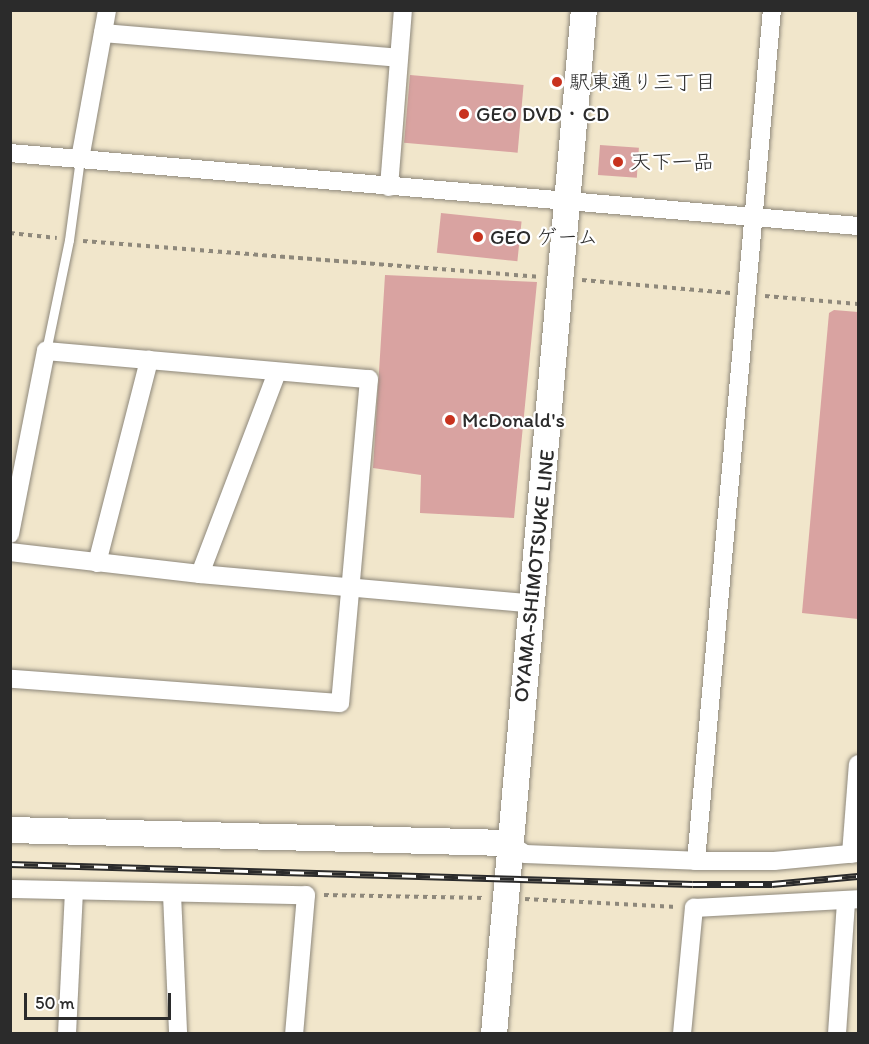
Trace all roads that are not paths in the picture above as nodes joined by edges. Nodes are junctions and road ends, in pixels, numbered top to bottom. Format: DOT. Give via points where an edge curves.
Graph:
graph roads {
  1 [pos="107,10"];
  2 [pos="403,10"];
  3 [pos="584,10"];
  4 [pos="772,10"];
  5 [pos="103,33"];
  6 [pos="398,58"];
  7 [pos="10,153"];
  8 [pos="80,159"];
  9 [pos="389,187"];
  10 [pos="567,200"];
  11 [pos="751,216"];
  12 [pos="858,226"];
  13 [pos="46,351"];
  14 [pos="149,360"];
  15 [pos="277,372"];
  16 [pos="19,455"];
  17 [pos="10,534"];
  18 [pos="10,552"];
  19 [pos="97,563"];
  20 [pos="200,574"];
  21 [pos="350,588"];
  22 [pos="534,604"];
  23 [pos="10,679"];
  24 [pos="858,764"];
  25 [pos="10,830"];
  26 [pos="508,843"];
  27 [pos="855,853"];
  28 [pos="696,861"];
  29 [pos="10,889"];
  30 [pos="74,891"];
  31 [pos="172,894"];
  32 [pos="852,900"];
  33 [pos="67,1034"];
  34 [pos="178,1034"];
  35 [pos="294,1034"];
  36 [pos="494,1034"];
  37 [pos="682,1034"];
  38 [pos="837,1034"];
  1 -- 5 [label="street"];
  2 -- 6 [label="street"];
  3 -- 10 [label="main road, OYAMA-SHIMOTSUKE LINE"];
  4 -- 11 [label="street"];
  5 -- 6 [label="street"];
  5 -- 8 [label="street"];
  6 -- 9 [label="street"];
  7 -- 8 [label="street"];
  8 -- 9 [label="street"];
  8 -- 13 [label="lane" via="69,240"];
  9 -- 10 [label="street"];
  10 -- 11 [label="street"];
  10 -- 22 [label="main road, OYAMA-SHIMOTSUKE LINE"];
  11 -- 12 [label="street"];
  11 -- 28 [label="street"];
  13 -- 14 [label="street"];
  13 -- 16 [label="street"];
  14 -- 15 [label="street"];
  14 -- 19 [label="street"];
  15 -- 20 [label="street"];
  15 -- 21 [label="street" via="369,379"];
  16 -- 17 [label="street"];
  18 -- 19 [label="street"];
  19 -- 20 [label="street"];
  20 -- 21 [label="street"];
  21 -- 22 [label="street"];
  21 -- 23 [label="street" via="340,703"];
  22 -- 26 [label="main road, OYAMA-SHIMOTSUKE LINE"];
  24 -- 27 [label="street"];
  25 -- 26 [label="main road"];
  26 -- 28 [label="street" via="525,854"];
  26 -- 36 [label="main road, OYAMA-SHIMOTSUKE LINE"];
  27 -- 28 [label="street" via="774,861"];
  29 -- 30 [label="street"];
  30 -- 31 [label="street"];
  30 -- 33 [label="street"];
  31 -- 34 [label="street"];
  31 -- 35 [label="street" via="306,895"];
  32 -- 37 [label="street" via="694,908"];
  32 -- 38 [label="street"];
}
